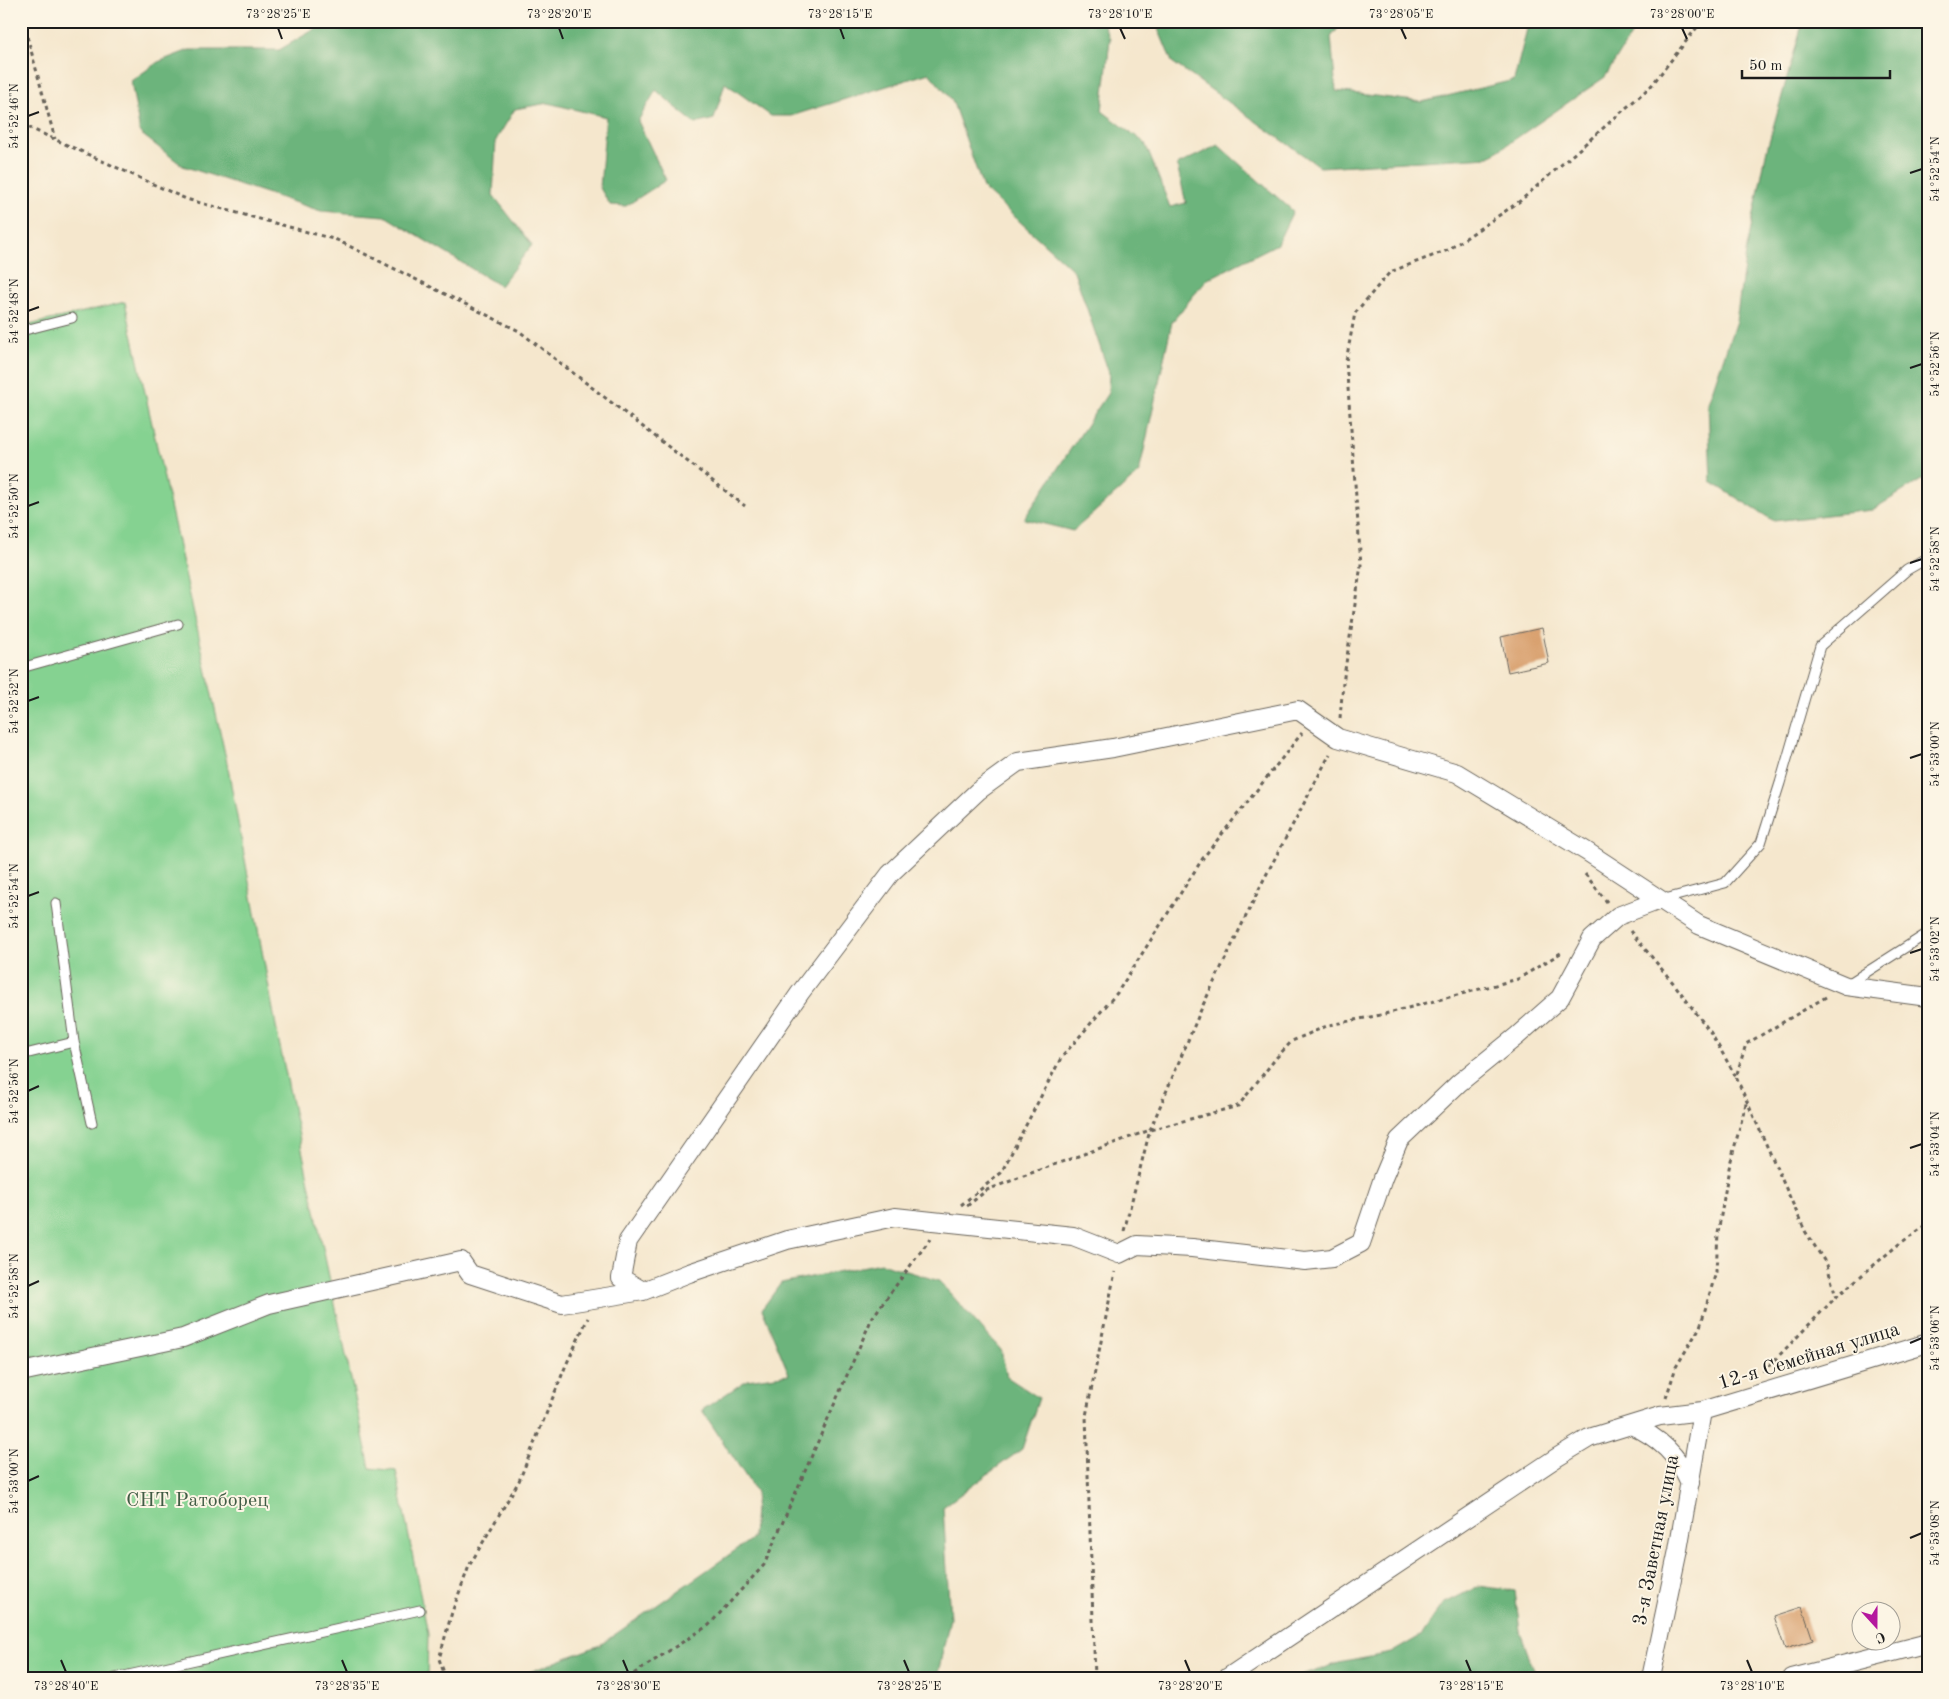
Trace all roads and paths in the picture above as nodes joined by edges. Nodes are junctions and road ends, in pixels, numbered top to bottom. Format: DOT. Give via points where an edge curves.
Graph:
graph roads {
  1 [pos="23,21"];
  2 [pos="1702,21"];
  3 [pos="21,124"];
  4 [pos="55,140"];
  5 [pos="72,318"];
  6 [pos="21,331"];
  7 [pos="746,506"];
  8 [pos="1928,558"];
  9 [pos="178,624"];
  10 [pos="21,668"];
  11 [pos="1338,738"];
  12 [pos="1584,872"];
  13 [pos="1660,900"];
  14 [pos="56,902"];
  15 [pos="1618,916"];
  16 [pos="1928,933"];
  17 [pos="1592,939"];
  18 [pos="1846,986"];
  19 [pos="1928,996"];
  20 [pos="74,1042"];
  21 [pos="21,1055"];
  22 [pos="1736,1077"];
  23 [pos="1747,1100"];
  24 [pos="92,1123"];
  25 [pos="1150,1130"];
  26 [pos="948,1223"];
  27 [pos="1928,1224"];
  28 [pos="1119,1254"];
  29 [pos="643,1291"];
  30 [pos="1836,1297"];
  31 [pos="589,1316"];
  32 [pos="1928,1343"];
  33 [pos="21,1372"];
  34 [pos="1762,1374"];
  35 [pos="1702,1411"];
  36 [pos="1660,1416"];
  37 [pos="1631,1425"];
  38 [pos="1690,1483"];
  39 [pos="420,1610"];
  40 [pos="1928,1643"];
  41 [pos="115,1678"];
  42 [pos="446,1678"];
  43 [pos="1095,1678"];
  44 [pos="1227,1678"];
  45 [pos="1651,1678"];
  46 [pos="1792,1678"];
  1 -- 4 [label="path"];
  2 -- 11 [label="path" via="1651,86 1520,201 1448,250 1390,272 1355,313 1346,361 1361,565"];
  3 -- 4 [label="path"];
  4 -- 7 [label="path" via="186,199 337,240 519,331"];
  5 -- 6 [label="lane"];
  8 -- 13 [label="lane" via="1907,570 1820,646 1761,843 1725,883"];
  9 -- 10 [label="lane"];
  11 -- 13 [label="street" via="1457,773"];
  11 -- 25 [label="path" via="1262,881 1202,1005"];
  11 -- 29 [label="street" via="1298,710 1114,748 1018,762 978,791 890,874 800,993 648,1210 628,1241 621,1278"];
  12 -- 15 [label="path"];
  13 -- 15 [label="street"];
  13 -- 18 [label="street" via="1698,925"];
  14 -- 20 [label="lane"];
  15 -- 17 [label="street"];
  15 -- 22 [label="path" via="1676,984 1711,1033"];
  16 -- 18 [label="lane"];
  17 -- 25 [label="path" via="1562,952 1518,979 1381,1015 1329,1025 1292,1040 1238,1106"];
  17 -- 28 [label="street" via="1560,998 1459,1083 1399,1140 1361,1243 1332,1258 1304,1261 1137,1245"];
  18 -- 19 [label="street"];
  18 -- 22 [label="path" via="1746,1044"];
  20 -- 21 [label="lane"];
  20 -- 24 [label="lane"];
  22 -- 23 [label="path"];
  23 -- 30 [label="path" via="1805,1231 1827,1265"];
  23 -- 36 [label="path" via="1729,1168 1718,1232 1716,1272 1700,1327 1676,1367"];
  25 -- 26 [label="path" via="987,1190"];
  25 -- 28 [label="path"];
  26 -- 28 [label="street" via="1073,1236"];
  26 -- 29 [label="street" via="895,1217 787,1240"];
  27 -- 30 [label="path"];
  28 -- 43 [label="path" via="1086,1416"];
  29 -- 33 [label="street" via="562,1304 470,1274 461,1261 269,1304 183,1338"];
  30 -- 34 [label="path"];
  31 -- 42 [label="path" via="519,1481 469,1566 452,1612 440,1659"];
  32 -- 35 [label="street, 12-я Семейная улица"];
  35 -- 36 [label="street, 12-я Семейная улица"];
  35 -- 38 [label="street, 3-я Заветная улица"];
  36 -- 37 [label="street, 12-я Семейная улица"];
  37 -- 38 [label="street" via="1647,1432 1676,1456"];
  37 -- 44 [label="street, 12-я Семейная улица" via="1589,1438 1556,1458"];
  38 -- 45 [label="street, 3-я Заветная улица"];
  39 -- 41 [label="lane"];
  40 -- 46 [label="street"];
}
